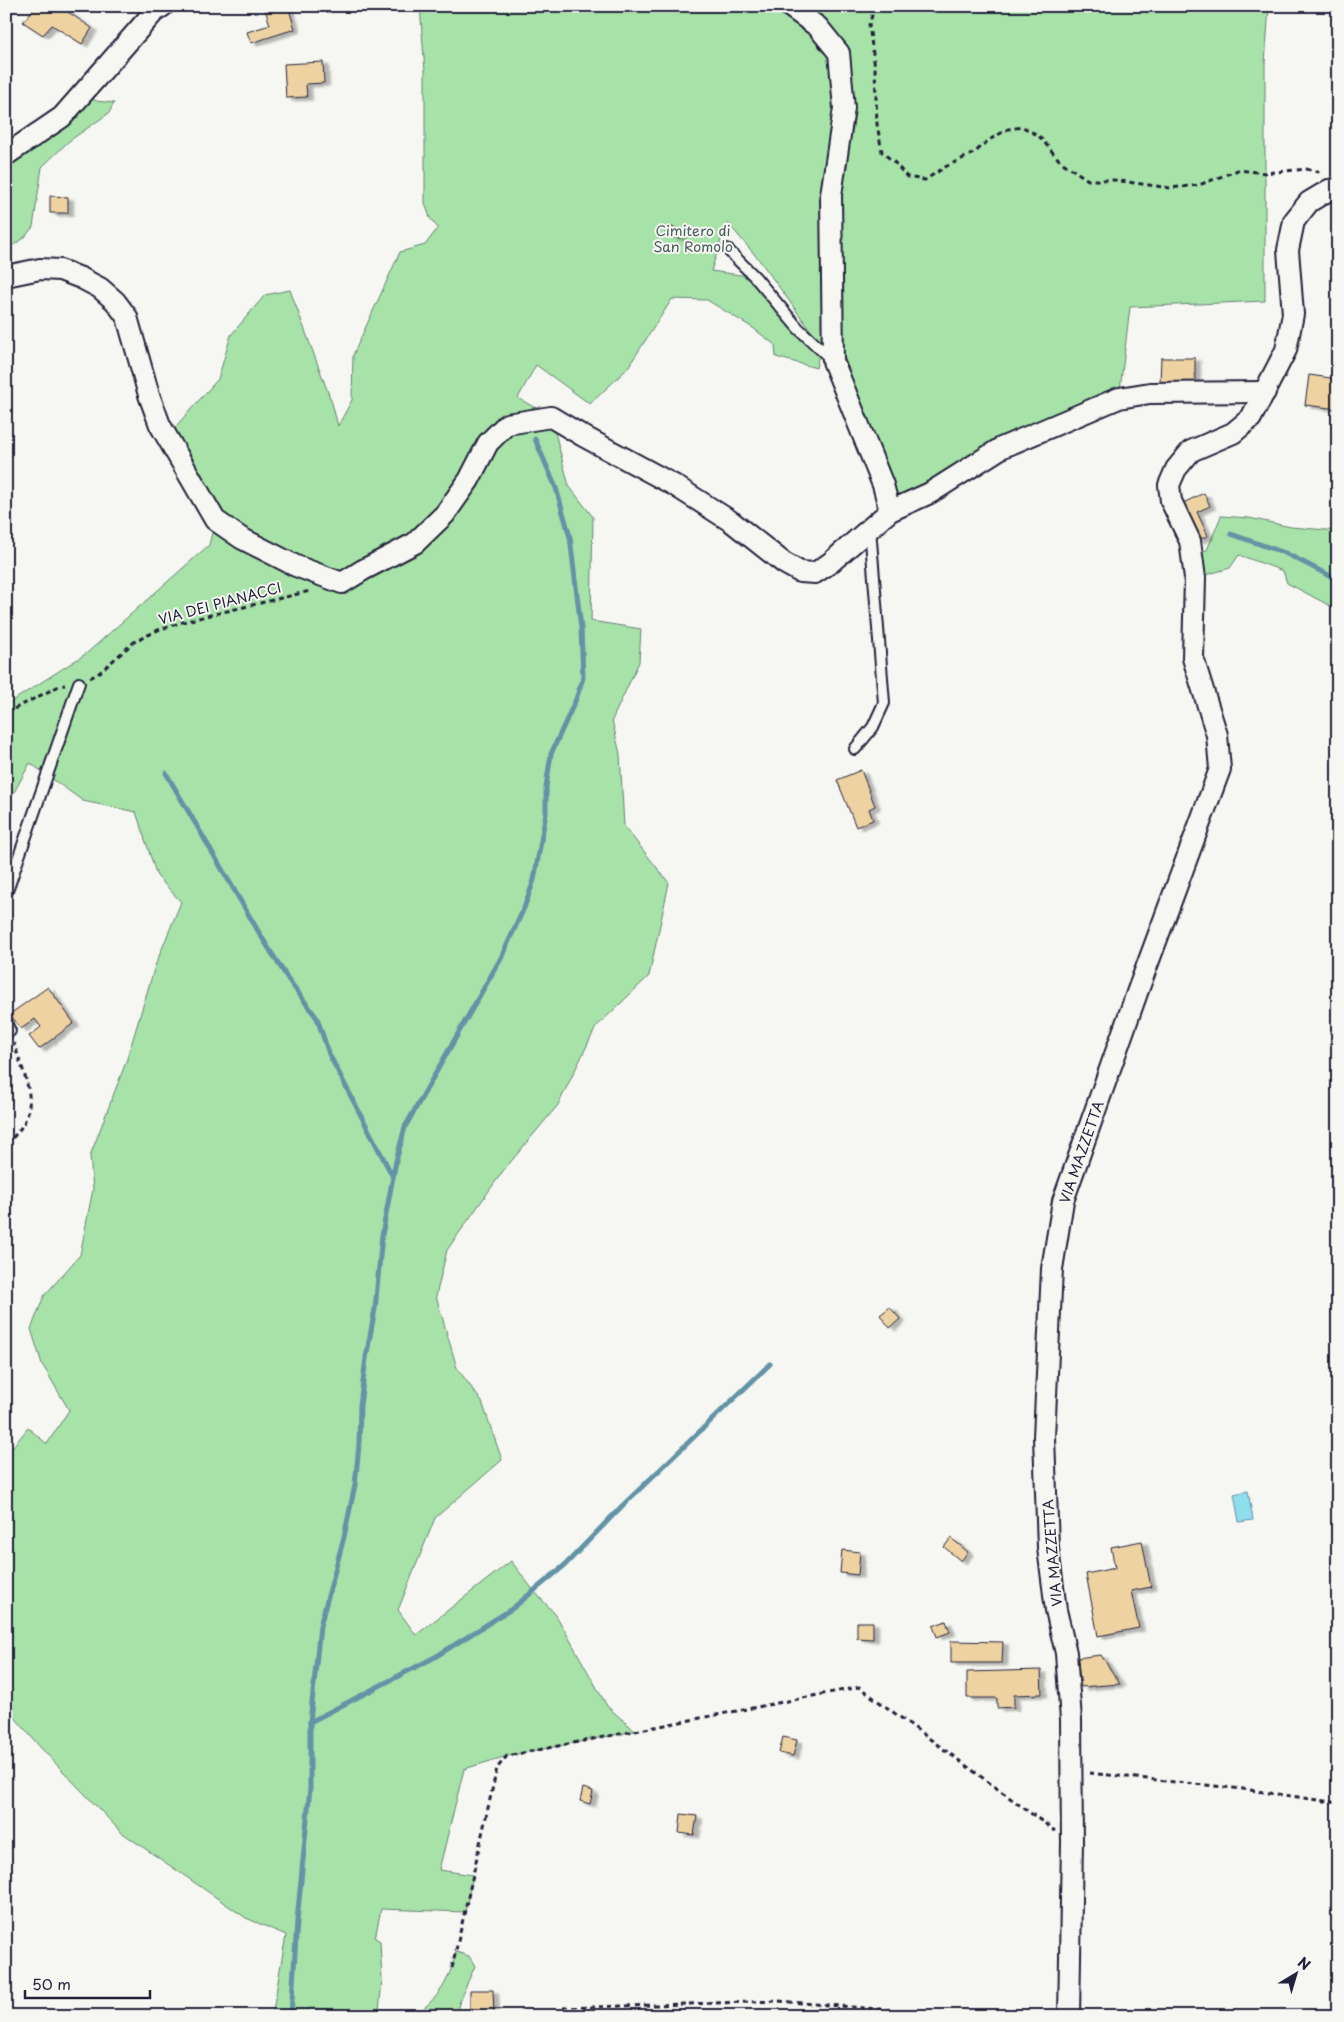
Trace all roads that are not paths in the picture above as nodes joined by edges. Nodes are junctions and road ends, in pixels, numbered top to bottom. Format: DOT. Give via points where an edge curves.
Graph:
graph roads {
  1 [pos="163,6"];
  2 [pos="789,6"];
  3 [pos="6,155"];
  4 [pos="1334,182"];
  5 [pos="727,249"];
  6 [pos="6,276"];
  7 [pos="833,361"];
  8 [pos="1265,392"];
  9 [pos="890,511"];
  10 [pos="870,528"];
  11 [pos="79,684"];
  12 [pos="856,749"];
  13 [pos="6,894"];
  14 [pos="1069,2016"];
  1 -- 3 [label="street" via="154,12 62,117"];
  2 -- 7 [label="street" via="818,27 839,53 844,108 830,196"];
  4 -- 8 [label="street, VIA MAZZETTA" via="1294,221 1288,250 1293,314 1286,350"];
  5 -- 7 [label="lane" via="798,328"];
  6 -- 10 [label="street" via="40,269 60,270 100,288 115,301 127,317 148,395 160,426 215,520 240,538 296,566 342,583 416,543 445,514 469,480 488,443 507,424 551,417 674,485 732,522 800,572 815,573 823,568"];
  7 -- 9 [label="street" via="883,485"];
  8 -- 9 [label="street" via="1150,393 1119,398 1001,448 930,493"];
  8 -- 14 [label="street, VIA MAZZETTA" via="1251,418 1233,433 1191,451 1176,469 1170,485 1171,502 1190,541 1195,578 1193,658 1217,735 1220,769 1063,1201 1052,1269 1044,1437 1048,1548 1056,1610 1066,1653 1071,1720"];
  9 -- 10 [label="street"];
  10 -- 12 [label="lane" via="884,703 873,727"];
  11 -- 13 [label="lane"];
}
